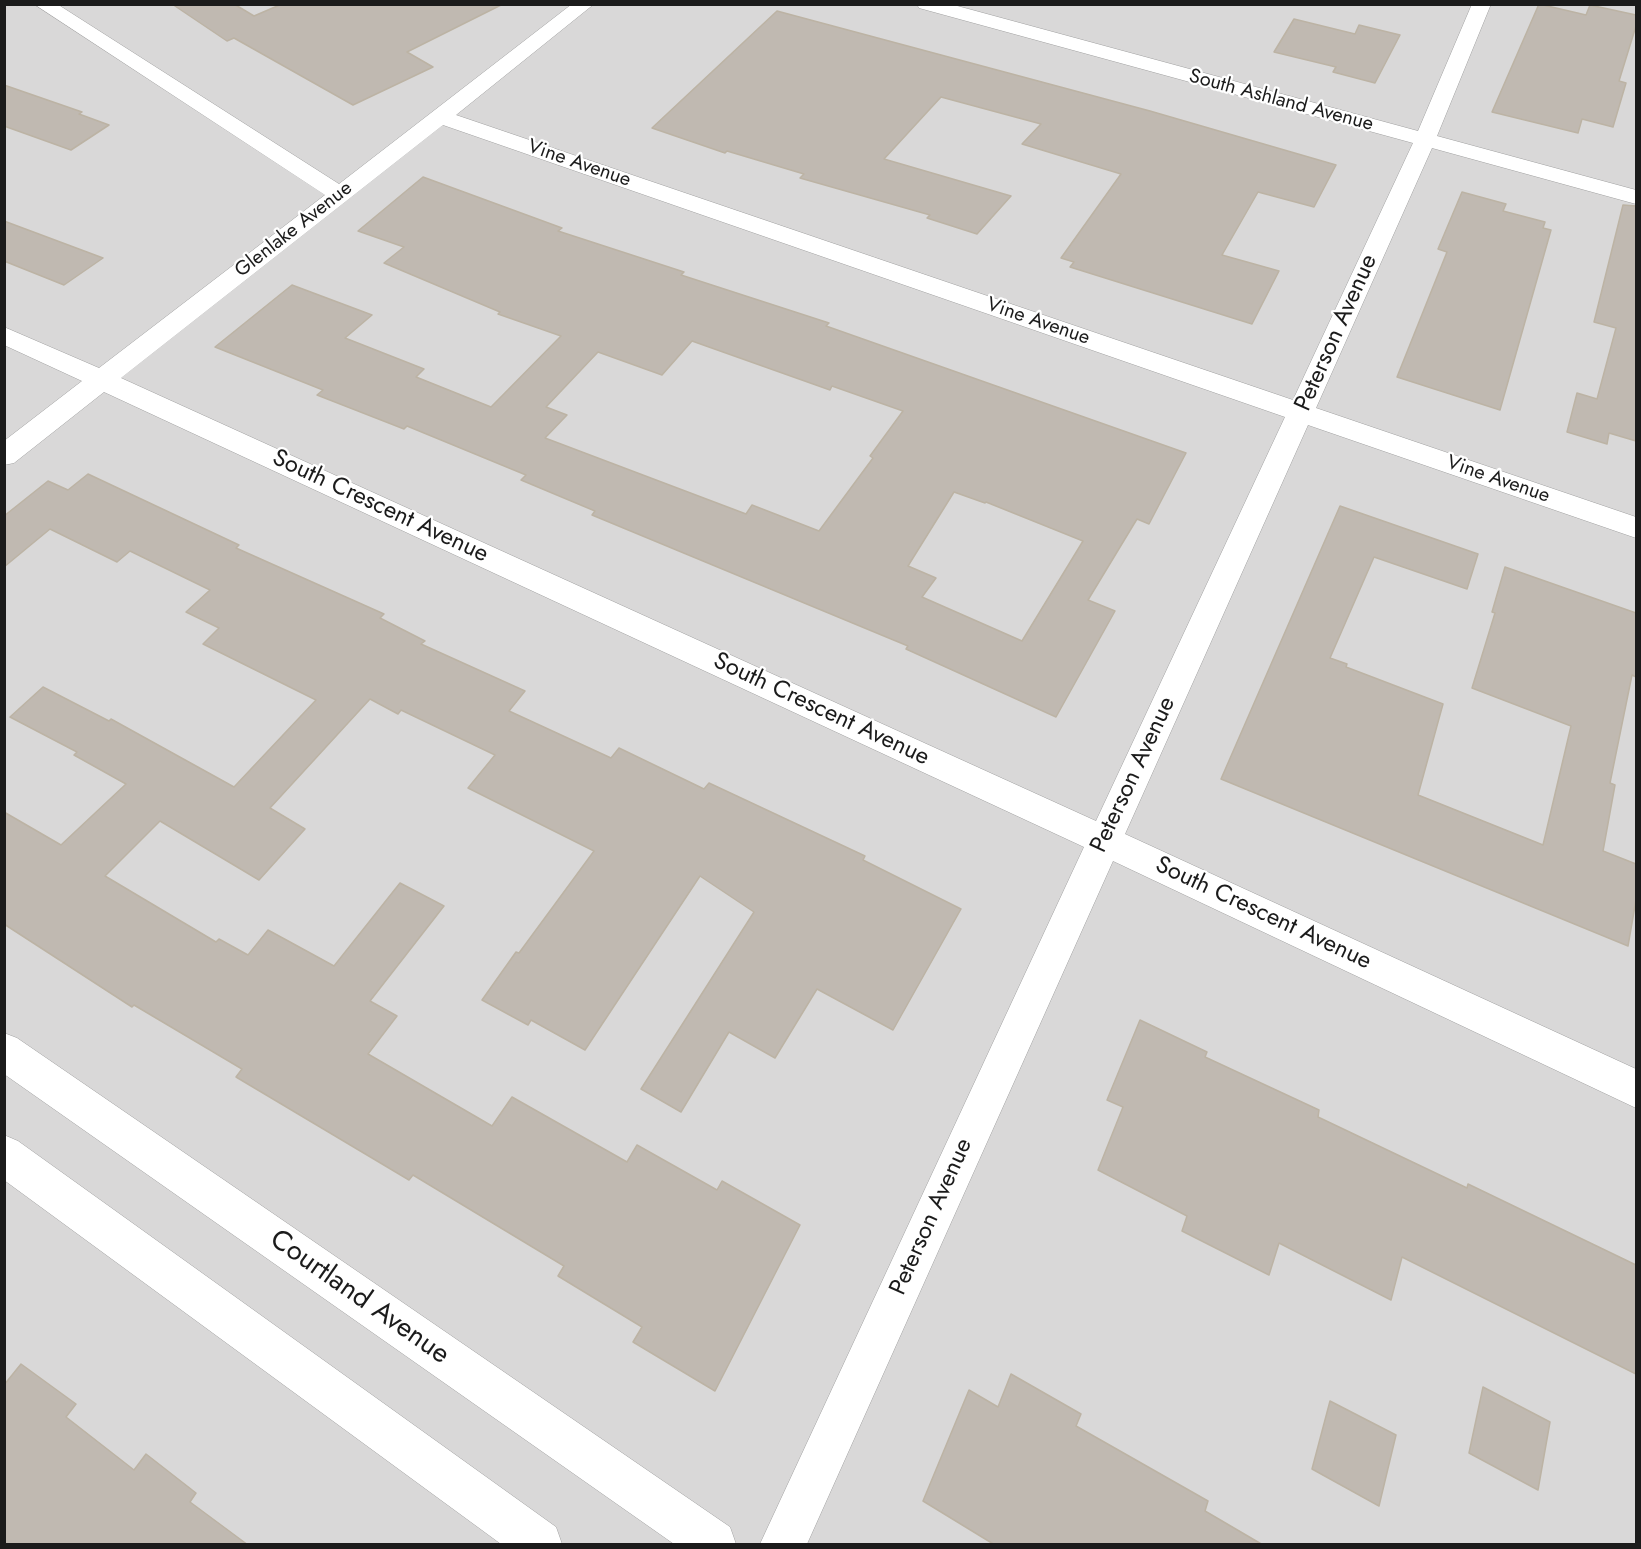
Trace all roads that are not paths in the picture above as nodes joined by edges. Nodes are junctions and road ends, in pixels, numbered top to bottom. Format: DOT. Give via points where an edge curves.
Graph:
graph roads {
  1 [pos="43,4"];
  2 [pos="585,4"];
  3 [pos="926,4"];
  4 [pos="1482,4"];
  5 [pos="440,117"];
  6 [pos="1425,140"];
  7 [pos="340,195"];
  8 [pos="1636,197"];
  9 [pos="4,335"];
  10 [pos="102,380"];
  11 [pos="1301,412"];
  12 [pos="4,456"];
  13 [pos="1636,528"];
  14 [pos="1104,840"];
  15 [pos="4,1051"];
  16 [pos="1636,1089"];
  17 [pos="4,1155"];
  18 [pos="539,1545"];
  19 [pos="713,1545"];
  20 [pos="783,1545"];
  1 -- 7 [label="street"];
  2 -- 5 [label="street, Glenlake Avenue"];
  3 -- 6 [label="street, South Ashland Avenue"];
  4 -- 6 [label="street, Peterson Avenue"];
  5 -- 7 [label="street, Glenlake Avenue"];
  5 -- 11 [label="street, Vine Avenue"];
  6 -- 8 [label="street, South Ashland Avenue"];
  6 -- 11 [label="street, Peterson Avenue"];
  7 -- 10 [label="street, Glenlake Avenue"];
  9 -- 10 [label="street, South Crescent Avenue"];
  10 -- 12 [label="street, Glenlake Avenue"];
  10 -- 14 [label="street, South Crescent Avenue"];
  11 -- 13 [label="street, Vine Avenue"];
  11 -- 14 [label="street, Peterson Avenue"];
  14 -- 16 [label="street, South Crescent Avenue"];
  14 -- 20 [label="street, Peterson Avenue"];
  15 -- 19 [label="street, Courtland Avenue"];
  17 -- 18 [label="street"];
}
